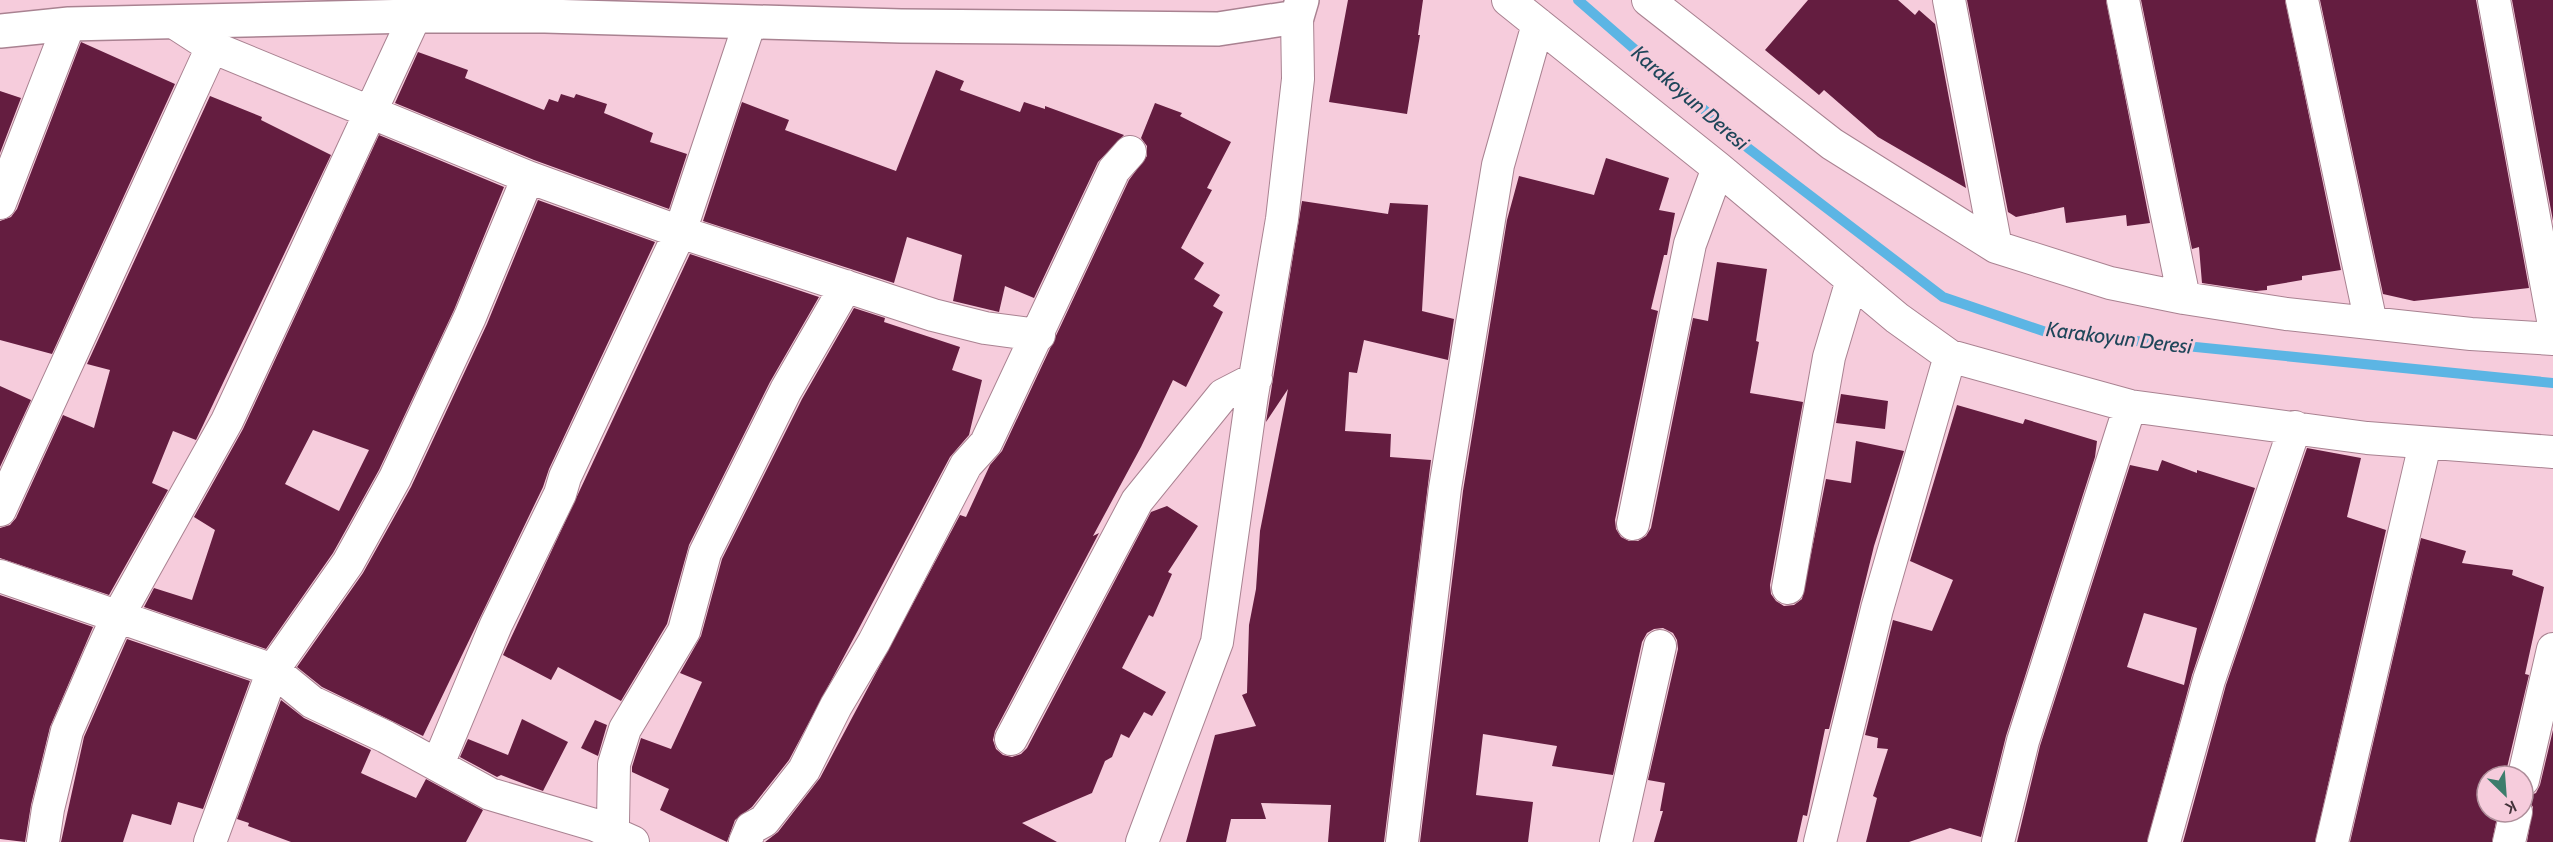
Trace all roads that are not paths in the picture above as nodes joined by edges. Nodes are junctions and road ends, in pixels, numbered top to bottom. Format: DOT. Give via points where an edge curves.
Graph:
graph roads {
  1 [pos="1508,0"];
  2 [pos="1648,0"];
  3 [pos="1925,0"];
  4 [pos="2123,0"];
  5 [pos="2302,0"];
  6 [pos="2494,0"];
  7 [pos="1299,9"];
  8 [pos="1952,10"];
  9 [pos="415,16"];
  10 [pos="750,22"];
  11 [pos="175,23"];
  12 [pos="69,24"];
  13 [pos="1538,24"];
  14 [pos="0,31"];
  15 [pos="212,47"];
  16 [pos="370,113"];
  17 [pos="1130,152"];
  18 [pos="1718,168"];
  19 [pos="528,177"];
  20 [pos="0,203"];
  21 [pos="680,231"];
  22 [pos="1996,247"];
  23 [pos="1852,280"];
  24 [pos="846,286"];
  25 [pos="2184,298"];
  26 [pos="2553,320"];
  27 [pos="2371,323"];
  28 [pos="1039,335"];
  29 [pos="2553,339"];
  30 [pos="1950,356"];
  31 [pos="1256,378"];
  32 [pos="2130,406"];
  33 [pos="2295,427"];
  34 [pos="2425,444"];
  35 [pos="2553,452"];
  36 [pos="0,510"];
  37 [pos="1633,524"];
  38 [pos="0,576"];
  39 [pos="1788,588"];
  40 [pos="117,618"];
  41 [pos="1660,646"];
  42 [pos="2553,649"];
  43 [pos="273,670"];
  44 [pos="1011,739"];
  45 [pos="438,764"];
  46 [pos="2527,764"];
  47 [pos="2513,824"];
  48 [pos="621,836"];
  49 [pos="43,842"];
  50 [pos="210,842"];
  51 [pos="745,842"];
  52 [pos="1142,842"];
  53 [pos="1402,842"];
  54 [pos="1616,842"];
  55 [pos="1820,842"];
  56 [pos="1998,842"];
  57 [pos="2164,842"];
  58 [pos="2332,842"];
  59 [pos="2509,842"];
  1 -- 13 [label="street"];
  2 -- 22 [label="street" via="1832,144"];
  3 -- 8 [label="street"];
  4 -- 25 [label="street"];
  5 -- 27 [label="street"];
  6 -- 26 [label="street"];
  7 -- 10 [label="main road" via="1218,30"];
  7 -- 31 [label="street" via="1298,79 1282,219"];
  8 -- 22 [label="street"];
  9 -- 10 [label="main road" via="545,15"];
  9 -- 11 [label="main road"];
  9 -- 16 [label="street"];
  10 -- 21 [label="street"];
  11 -- 12 [label="main road"];
  11 -- 15 [label="street"];
  12 -- 14 [label="main road"];
  12 -- 20 [label="street"];
  13 -- 18 [label="street"];
  13 -- 53 [label="street" via="1494,188 1445,488"];
  15 -- 16 [label="street"];
  15 -- 36 [label="street"];
  16 -- 19 [label="street"];
  16 -- 40 [label="street" via="227,422"];
  17 -- 28 [label="street" via="1114,170"];
  18 -- 23 [label="street"];
  18 -- 37 [label="street" via="1690,244"];
  19 -- 21 [label="street"];
  19 -- 43 [label="street" via="470,317 395,478 348,563"];
  21 -- 24 [label="street"];
  21 -- 45 [label="street" via="496,625"];
  22 -- 25 [label="street" via="2110,283"];
  23 -- 30 [label="street"];
  23 -- 39 [label="street" via="1829,357"];
  24 -- 28 [label="street" via="933,315 985,328"];
  24 -- 48 [label="street" via="786,390 705,553 684,632 625,729 614,765 613,822"];
  25 -- 27 [label="street"];
  27 -- 29 [label="street"];
  28 -- 51 [label="street" via="986,443 966,465 804,770 764,820 751,828"];
  30 -- 32 [label="street"];
  30 -- 55 [label="street" via="1876,609"];
  31 -- 44 [label="street" via="1223,395 1137,501"];
  31 -- 52 [label="street" via="1217,642"];
  32 -- 33 [label="street"];
  32 -- 56 [label="street" via="2023,741"];
  33 -- 34 [label="street"];
  33 -- 57 [label="street" via="2209,680"];
  34 -- 35 [label="street"];
  34 -- 58 [label="street"];
  38 -- 40 [label="street"];
  40 -- 43 [label="street"];
  40 -- 49 [label="street" via="67,731"];
  41 -- 54 [label="street"];
  42 -- 46 [label="street"];
  43 -- 45 [label="street" via="312,702"];
  43 -- 50 [label="street"];
  45 -- 48 [label="street" via="490,794"];
  47 -- 59 [label="street"];
}
